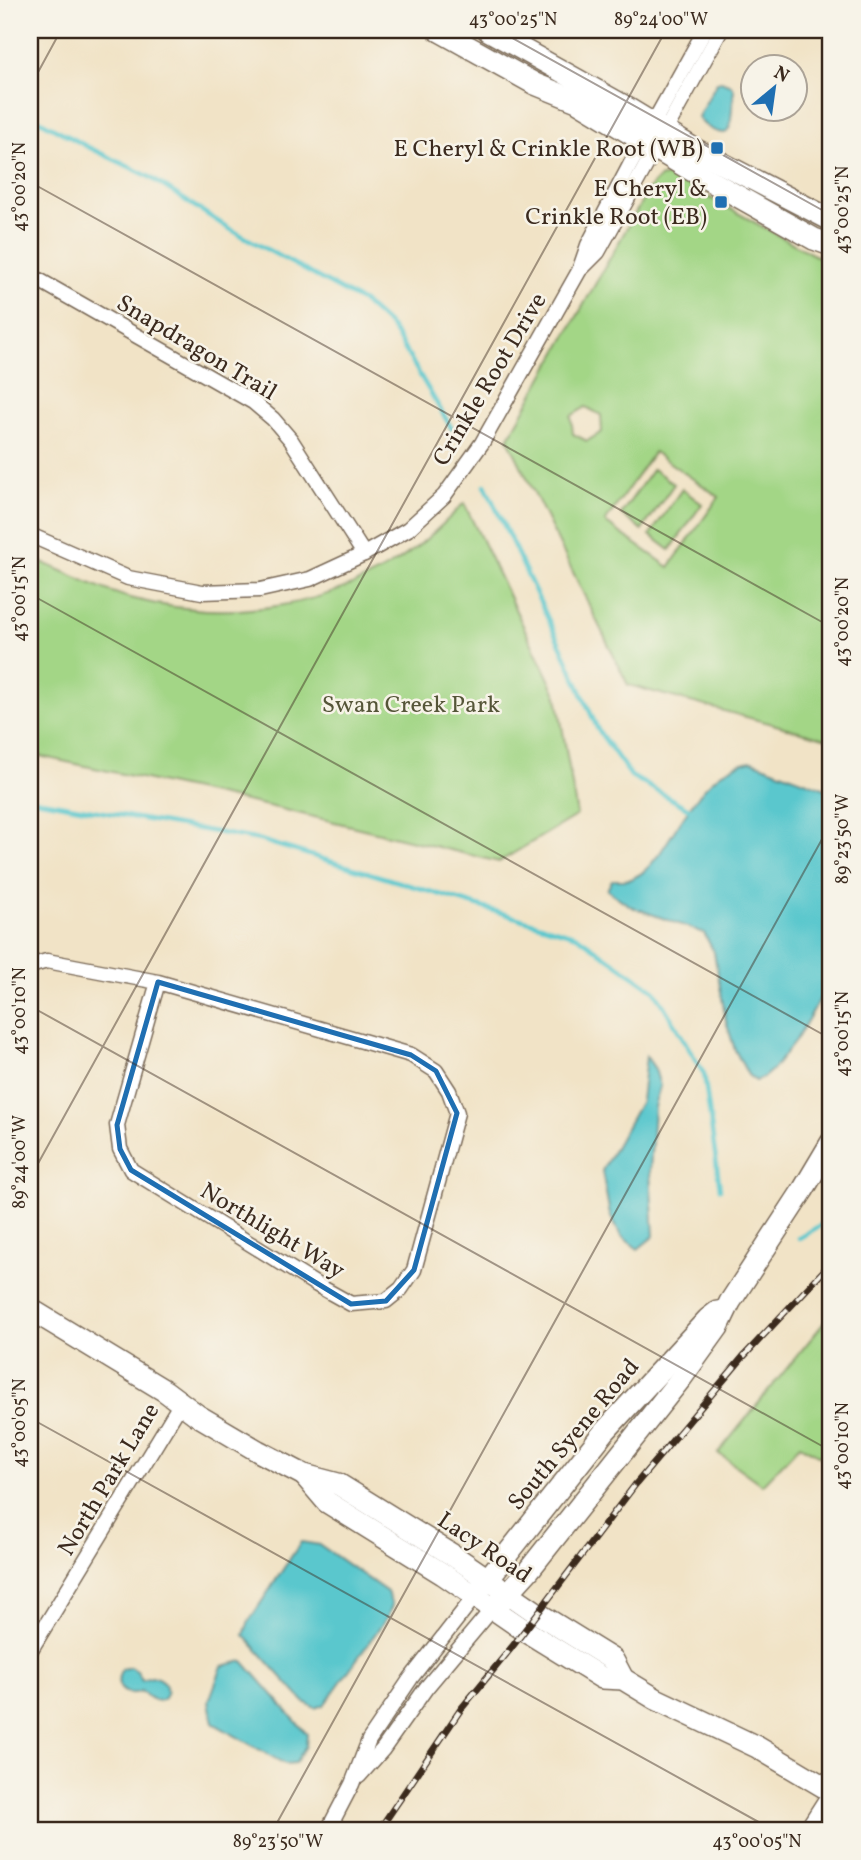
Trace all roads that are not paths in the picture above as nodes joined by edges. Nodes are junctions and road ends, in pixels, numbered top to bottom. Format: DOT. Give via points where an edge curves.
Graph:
graph roads {
  1 [pos="438,30"];
  2 [pos="488,30"];
  3 [pos="705,30"];
  4 [pos="721,30"];
  5 [pos="654,136"];
  6 [pos="831,220"];
  7 [pos="831,245"];
  8 [pos="30,275"];
  9 [pos="30,535"];
  10 [pos="363,554"];
  11 [pos="30,966"];
  12 [pos="158,982"];
  13 [pos="831,1143"];
  14 [pos="730,1302"];
  15 [pos="30,1309"];
  16 [pos="181,1403"];
  17 [pos="481,1588"];
  18 [pos="500,1601"];
  19 [pos="30,1651"];
  20 [pos="352,1784"];
  21 [pos="831,1791"];
  22 [pos="328,1830"];
  23 [pos="806,1830"];
  1 -- 5 [label="street" via="535,84"];
  2 -- 5 [label="street"];
  3 -- 5 [label="street, Crinkle Root Drive"];
  4 -- 5 [label="street, Crinkle Root Drive"];
  5 -- 6 [label="street"];
  5 -- 7 [label="street" via="814,239"];
  5 -- 10 [label="street, Crinkle Root Drive" via="587,245 579,271 482,443 444,496 408,529"];
  8 -- 10 [label="street, Snapdragon Trail" via="253,402 291,440"];
  9 -- 10 [label="street, Crinkle Root Drive" via="128,578 202,592 260,590 310,579"];
  11 -- 12 [label="street, Northlight Way" via="47,961"];
  12 -- 12 [label="street, Northlight Way" via="411,1055 436,1071 457,1114 414,1270 386,1301 351,1304 131,1170 120,1149 117,1125"];
  13 -- 14 [label="street, South Syene Road"];
  14 -- 17 [label="street, South Syene Road" via="708,1319 604,1432"];
  14 -- 18 [label="street, South Syene Road" via="682,1377"];
  15 -- 16 [label="street, Lacy Road"];
  16 -- 17 [label="street, Lacy Road" via="304,1475 338,1484 454,1556"];
  16 -- 19 [label="street, North Park Lane"];
  17 -- 18 [label="street, Lacy Road"];
  17 -- 20 [label="street, South Syene Road" via="369,1740"];
  18 -- 20 [label="street, South Syene Road"];
  18 -- 21 [label="street, Lacy Road" via="537,1613 614,1660 623,1679 656,1699 757,1747"];
  20 -- 22 [label="street, South Syene Road"];
  21 -- 23 [label="street"];
}
